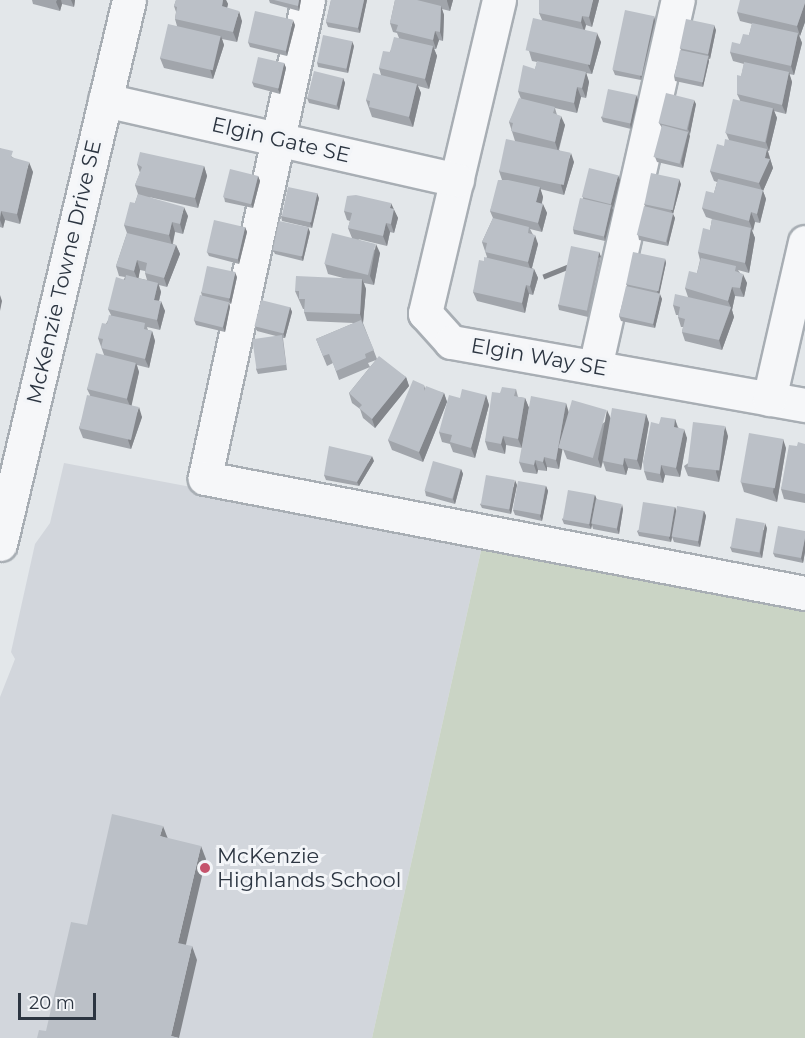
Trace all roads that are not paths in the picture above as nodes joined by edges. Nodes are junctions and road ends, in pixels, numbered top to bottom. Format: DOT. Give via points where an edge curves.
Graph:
graph roads {
  1 [pos="129,0"];
  2 [pos="308,0"];
  3 [pos="499,0"];
  4 [pos="678,0"];
  5 [pos="105,100"];
  6 [pos="275,140"];
  7 [pos="457,180"];
  8 [pos="805,242"];
  9 [pos="595,367"];
  10 [pos="769,399"];
  11 [pos="805,405"];
  12 [pos="12,439"];
  13 [pos="0,544"];
  14 [pos="805,592"];
  1 -- 5 [label="street, McKenzie Towne Drive SE"];
  2 -- 6 [label="street"];
  3 -- 7 [label="street, Elgin Way SE"];
  4 -- 9 [label="street"];
  5 -- 6 [label="street, Elgin Gate SE"];
  5 -- 12 [label="street, McKenzie Towne Drive SE"];
  6 -- 7 [label="street, Elgin Gate SE"];
  6 -- 14 [label="street" via="205,478"];
  7 -- 9 [label="street, Elgin Way SE" via="425,314 451,342"];
  8 -- 10 [label="street"];
  9 -- 10 [label="street, Elgin Way SE"];
  10 -- 11 [label="street, Elgin Way SE"];
  12 -- 13 [label="street, McKenzie Towne Drive SE"];
}
